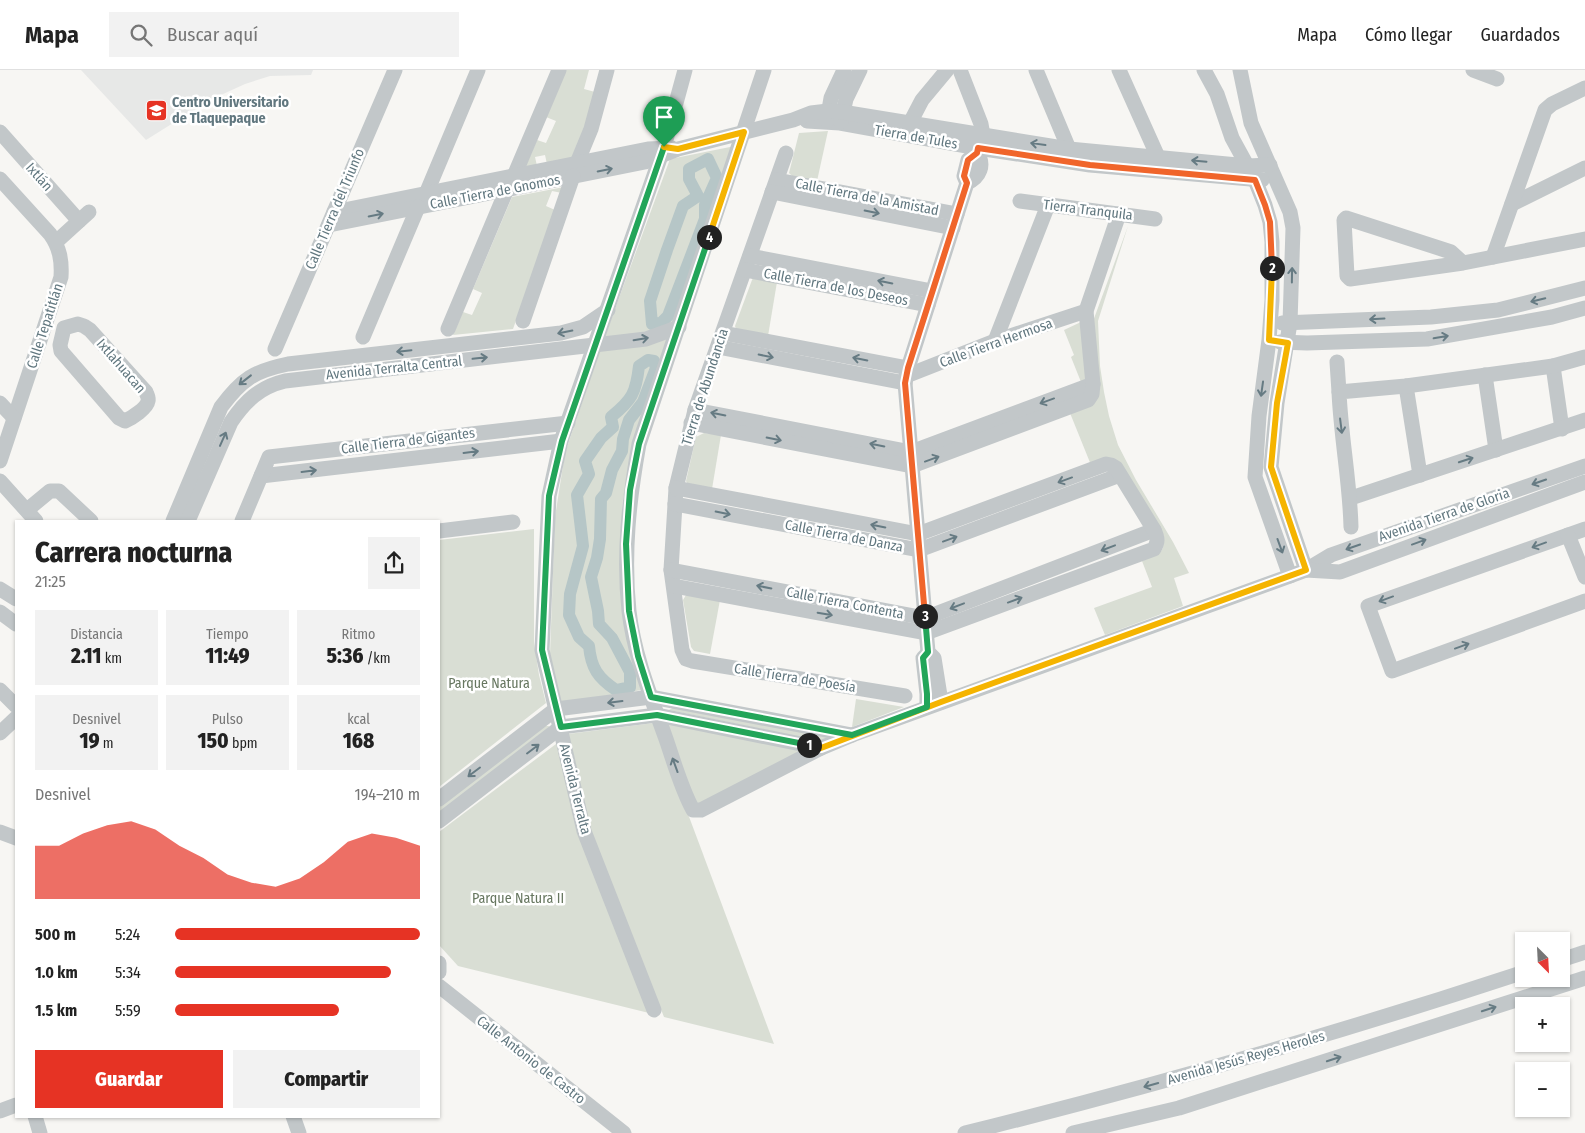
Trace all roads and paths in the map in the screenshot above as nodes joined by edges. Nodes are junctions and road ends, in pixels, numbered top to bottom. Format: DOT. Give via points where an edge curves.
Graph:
graph roads {
  1 [pos="395,70"];
  2 [pos="478,70"];
  3 [pos="559,70"];
  4 [pos="607,70"];
  5 [pos="685,70"];
  6 [pos="764,70"];
  7 [pos="844,70"];
  8 [pos="860,70"];
  9 [pos="947,70"];
  10 [pos="960,70"];
  11 [pos="1036,70"];
  12 [pos="1119,70"];
  13 [pos="1204,70"];
  14 [pos="1216,70"];
  15 [pos="1240,70"];
  16 [pos="1473,70"];
  17 [pos="1497,79"];
  18 [pos="1585,88"];
  19 [pos="1218,94"];
  20 [pos="835,117"];
  21 [pos="910,123"];
  22 [pos="0,132"];
  23 [pos="744,132"];
  24 [pos="979,145"];
  25 [pos="1069,149"];
  26 [pos="667,151"];
  27 [pos="786,153"];
  28 [pos="1158,157"];
  29 [pos="1270,165"];
  30 [pos="1248,166"];
  31 [pos="1585,168"];
  32 [pos="575,170"];
  33 [pos="0,179"];
  34 [pos="1255,180"];
  35 [pos="1277,180"];
  36 [pos="510,183"];
  37 [pos="774,186"];
  38 [pos="422,200"];
  39 [pos="1020,201"];
  40 [pos="1512,204"];
  41 [pos="1048,205"];
  42 [pos="1119,214"];
  43 [pos="332,218"];
  44 [pos="1155,218"];
  45 [pos="955,221"];
  46 [pos="1585,239"];
  47 [pos="56,242"];
  48 [pos="1493,257"];
  49 [pos="748,263"];
  50 [pos="1464,263"];
  51 [pos="1585,288"];
  52 [pos="930,298"];
  53 [pos="1585,308"];
  54 [pos="608,310"];
  55 [pos="1086,311"];
  56 [pos="48,318"];
  57 [pos="523,321"];
  58 [pos="1270,323"];
  59 [pos="1290,324"];
  60 [pos="679,327"];
  61 [pos="64,328"];
  62 [pos="448,330"];
  63 [pos="363,336"];
  64 [pos="720,340"];
  65 [pos="1269,340"];
  66 [pos="995,342"];
  67 [pos="1288,343"];
  68 [pos="595,345"];
  69 [pos="276,349"];
  70 [pos="1585,357"];
  71 [pos="1337,362"];
  72 [pos="1553,366"];
  73 [pos="1485,375"];
  74 [pos="906,376"];
  75 [pos="1093,384"];
  76 [pos="1406,386"];
  77 [pos="1339,392"];
  78 [pos="0,403"];
  79 [pos="693,416"];
  80 [pos="14,418"];
  81 [pos="568,423"];
  82 [pos="1584,425"];
  83 [pos="1562,429"];
  84 [pos="562,441"];
  85 [pos="1496,450"];
  86 [pos="912,459"];
  87 [pos="0,461"];
  88 [pos="1585,466"];
  89 [pos="1116,470"];
  90 [pos="1420,475"];
  91 [pos="261,476"];
  92 [pos="0,481"];
  93 [pos="197,481"];
  94 [pos="1585,482"];
  95 [pos="676,488"];
  96 [pos="1351,498"];
  97 [pos="675,504"];
  98 [pos="31,516"];
  99 [pos="90,520"];
  100 [pos="173,520"];
  101 [pos="188,520"];
  102 [pos="242,520"];
  103 [pos="513,522"];
  104 [pos="1351,527"];
  105 [pos="1585,529"];
  106 [pos="1154,530"];
  107 [pos="440,531"];
  108 [pos="918,534"];
  109 [pos="1568,535"];
  110 [pos="919,550"];
  111 [pos="671,570"];
  112 [pos="1306,570"];
  113 [pos="1290,576"];
  114 [pos="1585,577"];
  115 [pos="674,586"];
  116 [pos="0,589"];
  117 [pos="15,598"];
  118 [pos="1585,601"];
  119 [pos="0,612"];
  120 [pos="15,623"];
  121 [pos="926,626"];
  122 [pos="686,658"];
  123 [pos="0,690"];
  124 [pos="905,696"];
  125 [pos="651,697"];
  126 [pos="934,704"];
  127 [pos="15,705"];
  128 [pos="556,709"];
  129 [pos="657,715"];
  130 [pos="15,719"];
  131 [pos="561,727"];
  132 [pos="0,733"];
  133 [pos="852,735"];
  134 [pos="821,748"];
  135 [pos="440,798"];
  136 [pos="440,820"];
  137 [pos="0,832"];
  138 [pos="15,838"];
  139 [pos="1585,952"];
  140 [pos="1570,957"];
  141 [pos="1515,975"];
  142 [pos="1585,978"];
  143 [pos="440,987"];
  144 [pos="654,1010"];
  145 [pos="1283,1048"];
  146 [pos="1288,1074"];
  147 [pos="15,1105"];
  148 [pos="0,1111"];
  149 [pos="36,1118"];
  150 [pos="294,1118"];
  151 [pos="40,1133"];
  152 [pos="299,1133"];
  153 [pos="624,1133"];
  154 [pos="965,1133"];
  155 [pos="1073,1133"];
  1 -- 43 [label="street, Calle Tierra del Triunfo"];
  2 -- 38 [label="street"];
  3 -- 36 [label="street"];
  4 -- 32 [label="street" via="591,129"];
  5 -- 26 [label="street, Avenida Terralta"];
  6 -- 23 [label="street"];
  7 -- 20 [label="street" via="832,98"];
  8 -- 20 [label="street"];
  9 -- 21 [label="street" via="922,100"];
  10 -- 24 [label="street" via="978,116"];
  11 -- 25 [label="street"];
  12 -- 28 [label="street"];
  13 -- 19 [label="street"];
  14 -- 19 [label="street"];
  15 -- 29 [label="street" via="1251,124"];
  16 -- 17 [label="street"];
  18 -- 40 [label="street" via="1545,110"];
  19 -- 30 [label="street" via="1232,138"];
  20 -- 21 [label="street, Tierra de Tules"];
  20 -- 23 [label="street, Tierra de Tules" via="811,113"];
  20 -- 24 [label="street, Tierra de Tules"];
  21 -- 24 [label="street, Tierra de Tules"];
  22 -- 47 [label="street, Ixtlán" via="84,217"];
  23 -- 26 [label="street, Tierra de Tules"];
  23 -- 60 [label="street"];
  25 -- 24 [label="street, Tierra de Tules, one-way"];
  24 -- 34 [label="street, Tierra de Tules" via="1090,165"];
  24 -- 45 [label="street" via="981,166 977,176 967,183"];
  25 -- 28 [label="street, Tierra de Tules"];
  26 -- 32 [label="street, Calle Tierra de Gnomos" via="645,162"];
  26 -- 54 [label="street, Avenida Terralta"];
  27 -- 37 [label="street, Tierra de Abundancia"];
  30 -- 28 [label="street, Tierra de Tules, one-way"];
  29 -- 30 [label="street, Tierra de Tules"];
  29 -- 35 [label="street"];
  30 -- 34 [label="street"];
  31 -- 40 [label="street"];
  32 -- 36 [label="street, Calle Tierra de Gnomos"];
  32 -- 57 [label="street"];
  33 -- 47 [label="street, Calle Tepatitlán"];
  34 -- 35 [label="street, Tierra de Tules"];
  34 -- 58 [label="street" via="1270,222"];
  59 -- 35 [label="street, one-way" via="1293,228"];
  36 -- 38 [label="street, Calle Tierra de Gnomos"];
  36 -- 62 [label="street"];
  37 -- 45 [label="street, Calle Tierra de la Amistad"];
  37 -- 49 [label="street, Tierra de Abundancia"];
  38 -- 43 [label="street, Calle Tierra de Gnomos"];
  38 -- 63 [label="street"];
  39 -- 41 [label="street, Tierra Tranquila"];
  40 -- 48 [label="street"];
  41 -- 42 [label="street, Tierra Tranquila"];
  41 -- 66 [label="street"];
  42 -- 44 [label="street, Tierra Tranquila"];
  42 -- 55 [label="street"];
  43 -- 69 [label="street, Calle Tierra del Triunfo"];
  45 -- 52 [label="street"];
  46 -- 48 [label="street"];
  47 -- 56 [label="street, Calle Tepatitlán" via="62,261 61,277"];
  48 -- 50 [label="street"];
  49 -- 52 [label="street, Calle Tierra de los Deseos"];
  49 -- 64 [label="street, Tierra de Abundancia"];
  50 -- 50 [label="street" via="1348,278 1344,220 1451,252"];
  51 -- 59 [label="street, one-way" via="1498,310"];
  52 -- 74 [label="street"];
  67 -- 53 [label="street, one-way" via="1427,339"];
  54 -- 68 [label="street, Avenida Terralta"];
  54 -- 93 [label="street, Avenida Terralta Central, one-way" via="583,327 561,333 288,364 262,371 240,384 221,407"];
  55 -- 66 [label="street, Calle Tierra Hermosa"];
  55 -- 75 [label="street"];
  56 -- 61 [label="street"];
  56 -- 80 [label="street, Calle Tepatitlán"];
  58 -- 59 [label="street"];
  58 -- 65 [label="street"];
  59 -- 67 [label="street"];
  68 -- 60 [label="street, Avenida Terralta Central, one-way" via="646,339"];
  60 -- 125 [label="street" via="639,444 630,490 626,544 629,611"];
  61 -- 61 [label="street, Ixtlahuacan" via="61,351 119,418 125,421 148,404 146,392 90,330 78,324"];
  64 -- 74 [label="street"];
  64 -- 79 [label="street, Tierra de Abundancia"];
  65 -- 67 [label="street"];
  65 -- 113 [label="street, one-way" via="1255,477"];
  66 -- 74 [label="street, Calle Tierra Hermosa"];
  67 -- 112 [label="street" via="1277,403 1271,467"];
  68 -- 81 [label="street, Avenida Terralta"];
  93 -- 68 [label="street, Avenida Terralta Central, one-way" via="239,409 252,396 276,383"];
  70 -- 72 [label="street"];
  71 -- 77 [label="street"];
  72 -- 73 [label="street"];
  72 -- 83 [label="street"];
  73 -- 76 [label="street"];
  73 -- 85 [label="street"];
  74 -- 86 [label="street"];
  75 -- 86 [label="street, one-way"];
  86 -- 75 [label="street, one-way" via="1088,400"];
  76 -- 77 [label="street"];
  76 -- 90 [label="street"];
  77 -- 96 [label="street, one-way"];
  78 -- 80 [label="street"];
  79 -- 86 [label="street"];
  79 -- 95 [label="street, Tierra de Abundancia"];
  80 -- 87 [label="street, Calle Tepatitlán"];
  81 -- 84 [label="street, Avenida Terralta"];
  81 -- 91 [label="street, Calle Tierra de Gigantes" via="269,457"];
  82 -- 83 [label="street"];
  83 -- 85 [label="street"];
  91 -- 84 [label="street, Calle Tierra de Gigantes, one-way"];
  84 -- 128 [label="street, Avenida Terralta" via="549,496 542,650"];
  90 -- 85 [label="street, one-way"];
  86 -- 108 [label="street"];
  88 -- 112 [label="street, Avenida Tierra de Gloria, one-way" via="1331,555"];
  89 -- 106 [label="street"];
  89 -- 108 [label="street, Calle Tierra de Danza, one-way" via="1106,464"];
  110 -- 89 [label="street, Calle Tierra de Danza, one-way"];
  90 -- 96 [label="street"];
  91 -- 102 [label="street, Calle Tierra de Gigantes"];
  92 -- 98 [label="street"];
  93 -- 100 [label="street, Avenida Terralta Central"];
  93 -- 101 [label="street, Avenida Terralta Central"];
  112 -- 94 [label="street, Avenida Tierra de Gloria, one-way" via="1340,572"];
  95 -- 97 [label="street, Tierra de Abundancia"];
  108 -- 95 [label="street, Calle Tierra de Danza, one-way"];
  96 -- 104 [label="street"];
  97 -- 110 [label="street, Calle Tierra de Danza, one-way"];
  97 -- 111 [label="street, Tierra de Abundancia"];
  98 -- 99 [label="street" via="50,491 59,491"];
  103 -- 107 [label="street"];
  105 -- 109 [label="street"];
  106 -- 121 [label="street, one-way"];
  121 -- 106 [label="street, one-way" via="1154,549 1157,544"];
  108 -- 110 [label="street"];
  109 -- 114 [label="street"];
  109 -- 118 [label="street, one-way" via="1368,606 1392,671"];
  110 -- 121 [label="street"];
  111 -- 115 [label="street, Tierra de Abundancia"];
  121 -- 111 [label="street, Calle Tierra Contenta, one-way"];
  112 -- 113 [label="street, Avenida Tierra de Gloria"];
  113 -- 126 [label="street, Avenida Tierra de Gloria"];
  115 -- 121 [label="street, Calle Tierra Contenta, one-way"];
  115 -- 122 [label="street, Tierra de Abundancia" via="682,650"];
  116 -- 117 [label="street"];
  119 -- 120 [label="street"];
  121 -- 126 [label="street" via="928,652 923,658 927,694"];
  122 -- 124 [label="street, Calle Tierra de Poesía"];
  123 -- 127 [label="street"];
  125 -- 128 [label="street, one-way"];
  125 -- 129 [label="street"];
  125 -- 133 [label="street"];
  126 -- 133 [label="street, Avenida Tierra de Gloria"];
  128 -- 131 [label="street, Avenida Terralta"];
  128 -- 135 [label="street, one-way"];
  129 -- 131 [label="street"];
  129 -- 134 [label="street"];
  134 -- 129 [label="street, Avenida Tierra de Gloria, one-way" via="701,810 692,810"];
  130 -- 132 [label="street"];
  136 -- 131 [label="street, one-way"];
  131 -- 144 [label="street, Avenida Terralta" via="584,831"];
  133 -- 134 [label="street, Avenida Tierra de Gloria"];
  137 -- 138 [label="street"];
  139 -- 140 [label="street"];
  141 -- 145 [label="street, Avenida Jesús Reyes Heroles"];
  146 -- 142 [label="street, Avenida Jesús Reyes Heroles, one-way"];
  143 -- 153 [label="street, Calle Antonio de Castro"];
  145 -- 146 [label="street"];
  145 -- 154 [label="street, Avenida Jesús Reyes Heroles, one-way"];
  146 -- 155 [label="street, Avenida Jesús Reyes Heroles" via="1179,1108"];
  147 -- 148 [label="street"];
  149 -- 151 [label="street"];
  150 -- 152 [label="street"];
}
